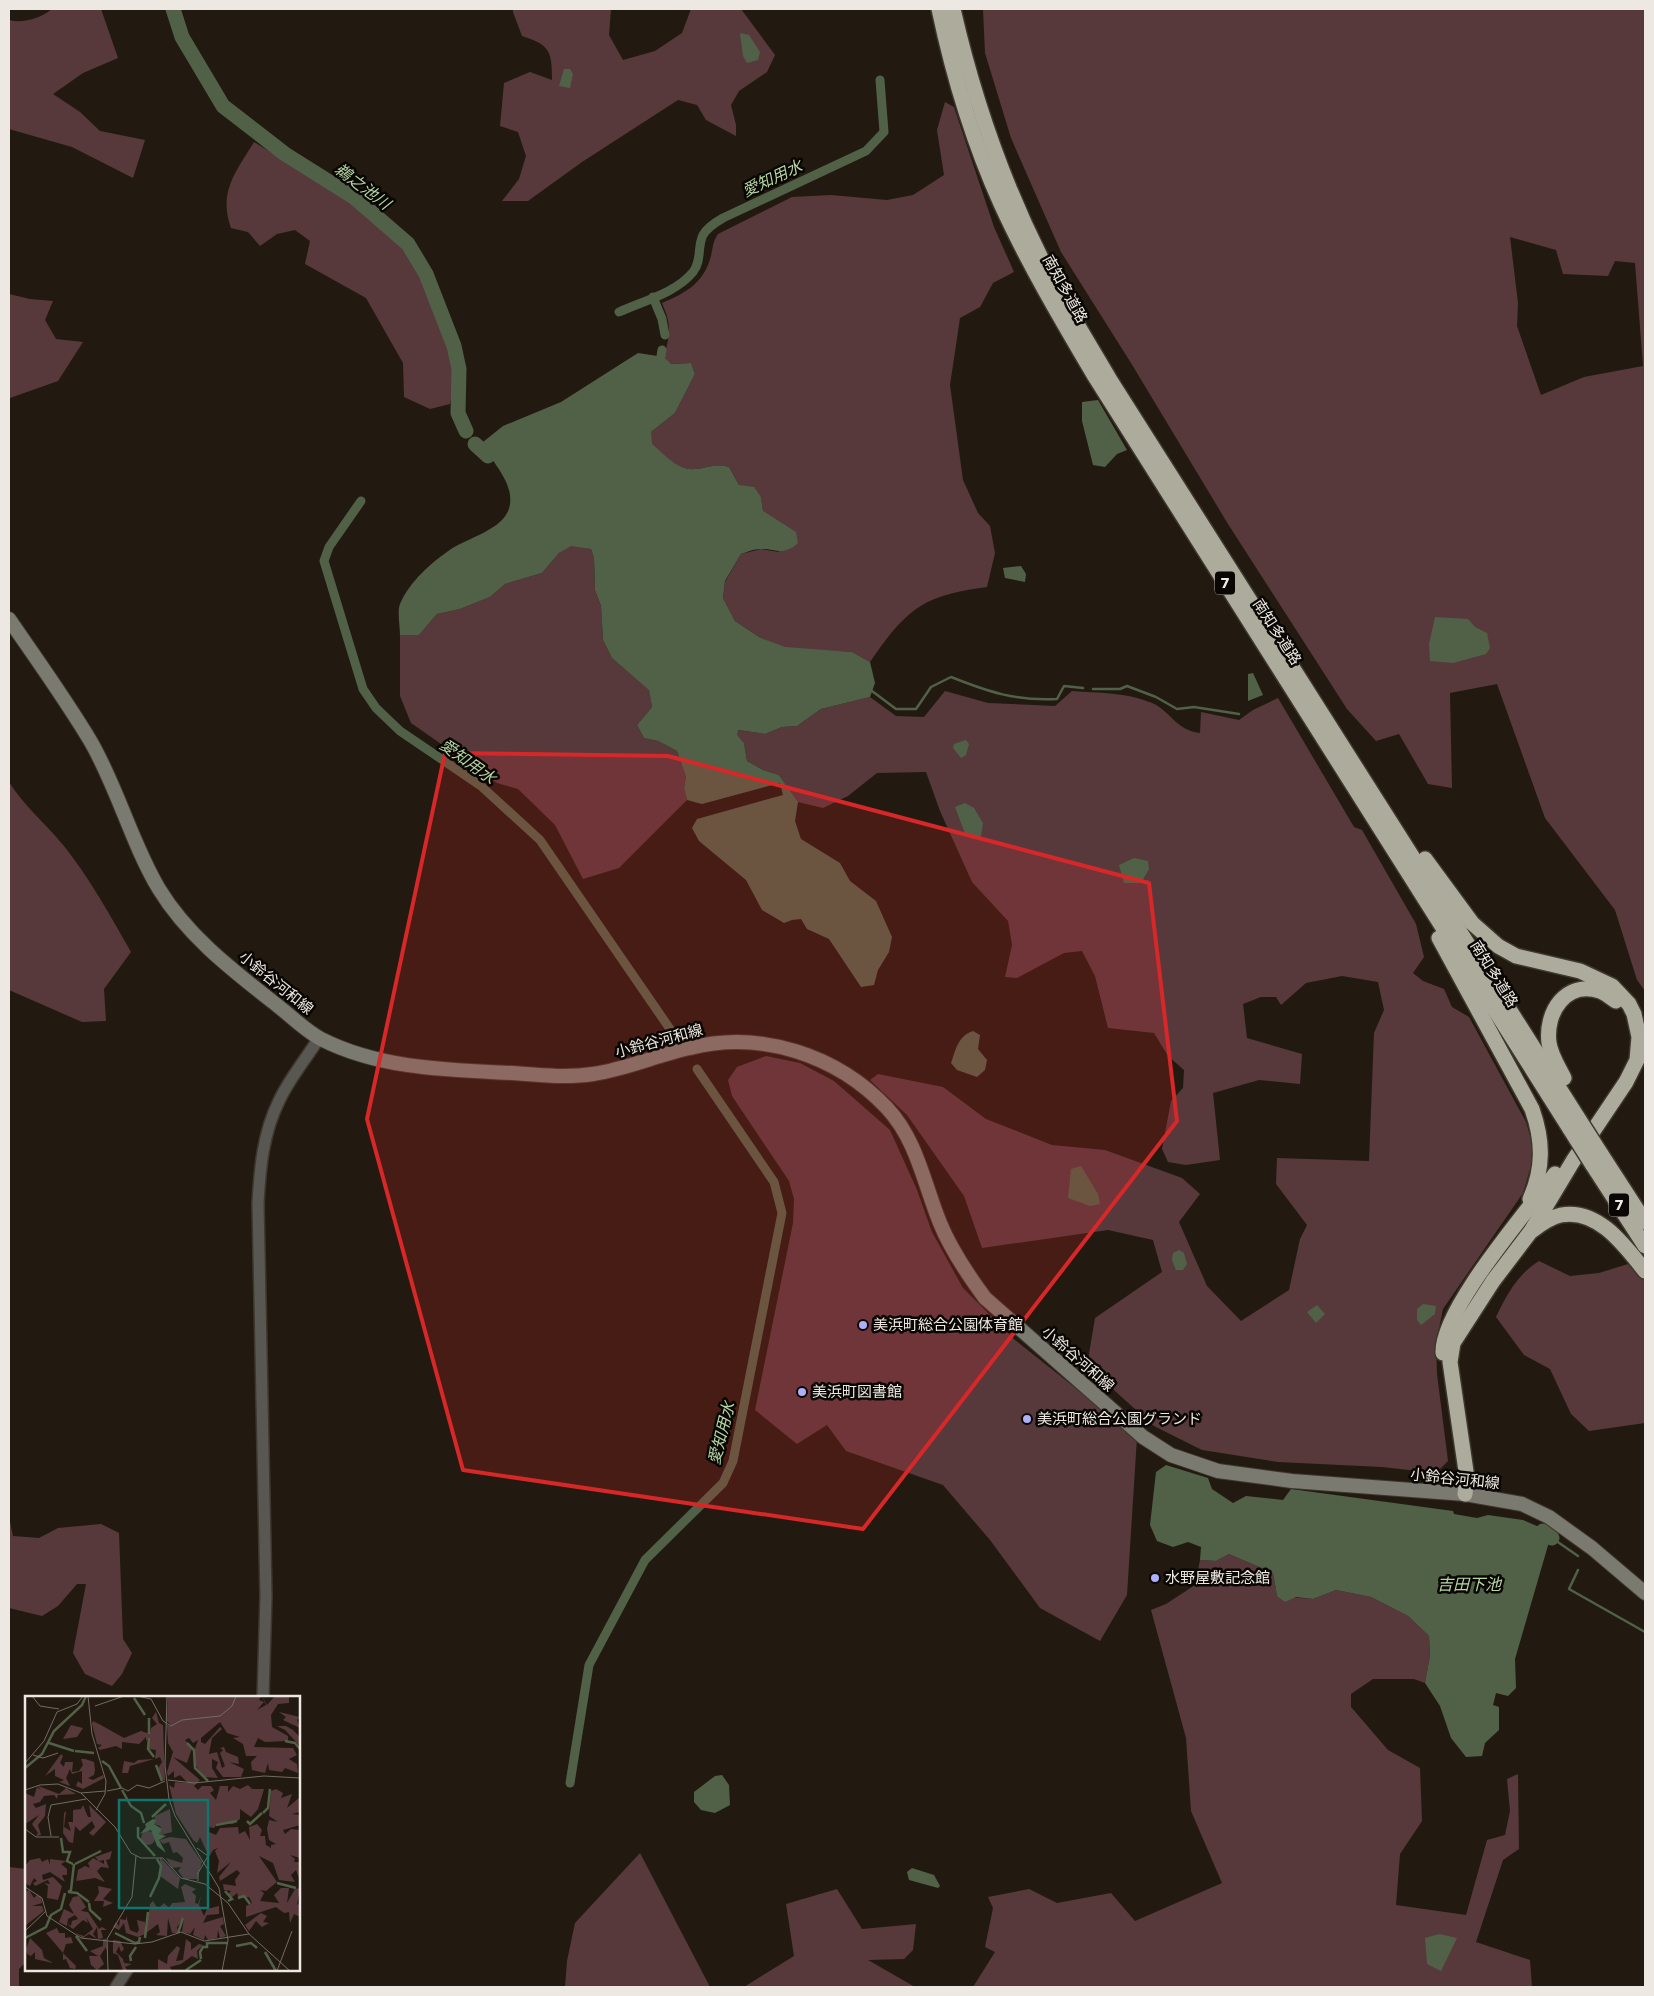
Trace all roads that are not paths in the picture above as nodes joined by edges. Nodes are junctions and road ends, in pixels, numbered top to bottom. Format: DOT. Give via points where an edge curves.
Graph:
graph roads {
  1 [pos="939,9"];
  2 [pos="953,9"];
  3 [pos="9,619"];
  4 [pos="1310,717"];
  5 [pos="1356,765"];
  6 [pos="319,1038"];
  7 [pos="1577,1119"];
  8 [pos="1599,1154"];
  9 [pos="1645,1209"];
  10 [pos="1521,1218"];
  11 [pos="1645,1222"];
  12 [pos="1531,1231"];
  13 [pos="1645,1246"];
  14 [pos="1645,1271"];
  15 [pos="1465,1494"];
  16 [pos="1645,1593"];
  17 [pos="263,1696"];
  18 [pos="127,1971"];
  19 [pos="116,1987"];
  1 -- 4 [label="highway, 南知多道路 / 7" via="982,158 1044,291"];
  2 -- 5 [label="highway, 南知多道路 / 7" via="995,155 1055,286 1110,380"];
  3 -- 6 [label="main road, 小鈴谷河和線" via="92,744 158,888 174,910 196,937"];
  4 -- 7 [label="highway, 南知多道路 / 7"];
  4 -- 10 [label="highway" via="1312,731 1426,914 1532,1110 1542,1143 1541,1162 1537,1182"];
  5 -- 7 [label="highway, 南知多道路 / 7"];
  5 -- 12 [label="highway" via="1363,768 1424,858 1487,938 1516,956 1601,979 1617,991 1634,1014 1639,1037 1637,1060 1613,1104 1573,1161"];
  6 -- 15 [label="main road, 小鈴谷河和線" via="390,1063 554,1076 627,1068 690,1048 724,1042 761,1042 821,1061 862,1084 888,1109 904,1131 913,1147 941,1225 970,1278 985,1298 1143,1437 1171,1455 1218,1471 1292,1481"];
  6 -- 17 [label="street" via="279,1100 267,1131 260,1169 266,1596"];
  7 -- 8 [label="highway, 南知多道路 / 7, bridge"];
  7 -- 10 [label="highway" via="1552,1056 1548,1032 1549,1021 1559,1001 1567,994 1587,988 1602,991 1617,1002 1626,1016 1631,1032 1627,1066 1605,1103"];
  8 -- 9 [label="highway"];
  8 -- 11 [label="highway, 南知多道路 / 7"];
  8 -- 13 [label="highway, 南知多道路 / 7"];
  10 -- 15 [label="highway" via="1453,1315 1443,1345 1459,1480"];
  12 -- 14 [label="highway" via="1561,1215 1578,1215 1609,1230"];
  12 -- 15 [label="highway" via="1453,1342 1450,1362 1467,1478"];
  15 -- 16 [label="main road, 小鈴谷河和線" via="1522,1504 1549,1517"];
  18 -- 19 [label="street"];
}
